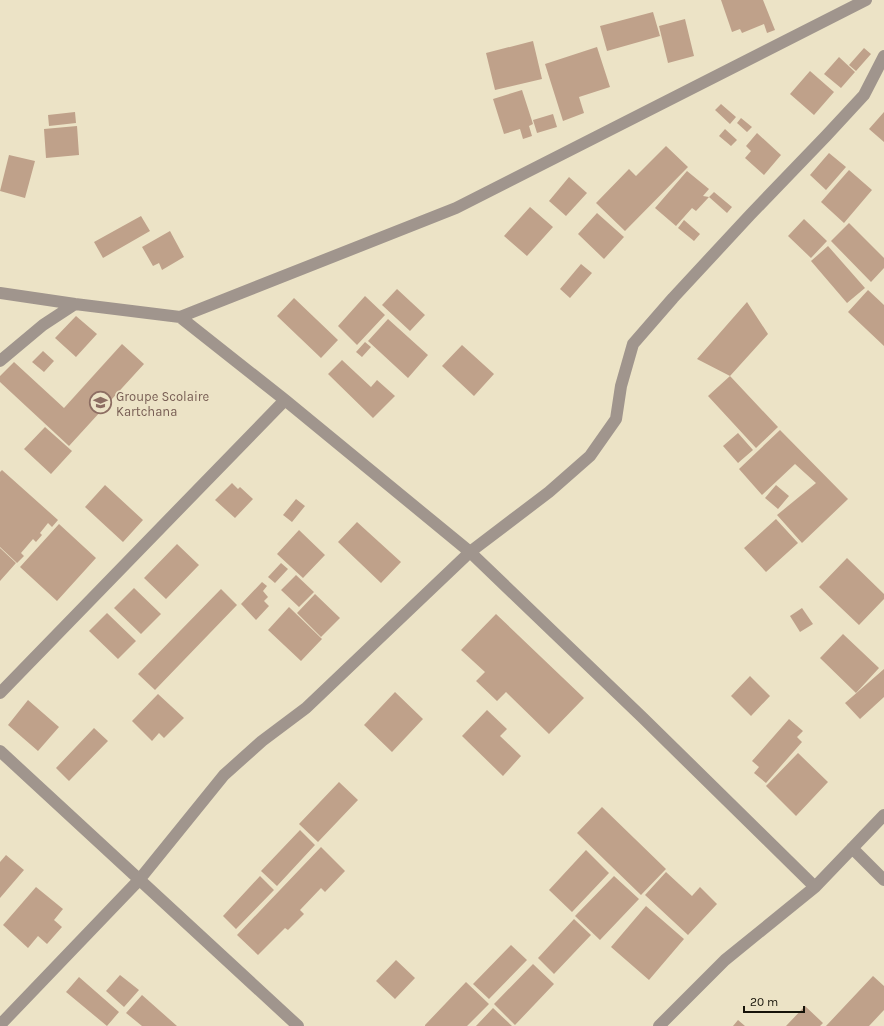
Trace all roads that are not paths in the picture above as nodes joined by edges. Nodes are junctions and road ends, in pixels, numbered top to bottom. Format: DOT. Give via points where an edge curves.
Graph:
graph roads {
  1 [pos="866,0"];
  2 [pos="884,56"];
  3 [pos="0,293"];
  4 [pos="75,304"];
  5 [pos="180,317"];
  6 [pos="0,361"];
  7 [pos="285,400"];
  8 [pos="470,552"];
  9 [pos="0,693"];
  10 [pos="0,751"];
  11 [pos="884,815"];
  12 [pos="852,848"];
  13 [pos="139,880"];
  14 [pos="884,880"];
  15 [pos="815,887"];
  16 [pos="0,1025"];
  17 [pos="298,1026"];
  18 [pos="659,1026"];
  1 -- 5 [label="street" via="456,208"];
  2 -- 8 [label="street" via="864,95 678,292 633,344 621,386 616,419 590,456 549,492"];
  3 -- 4 [label="street"];
  4 -- 5 [label="street"];
  4 -- 6 [label="street" via="43,325"];
  5 -- 7 [label="street"];
  7 -- 8 [label="street"];
  7 -- 9 [label="street"];
  8 -- 13 [label="street" via="306,708 262,741 224,775"];
  8 -- 15 [label="street"];
  10 -- 13 [label="street"];
  11 -- 12 [label="street"];
  12 -- 14 [label="street"];
  12 -- 15 [label="street"];
  13 -- 16 [label="street"];
  13 -- 17 [label="street"];
  15 -- 18 [label="street" via="726,960"];
}
